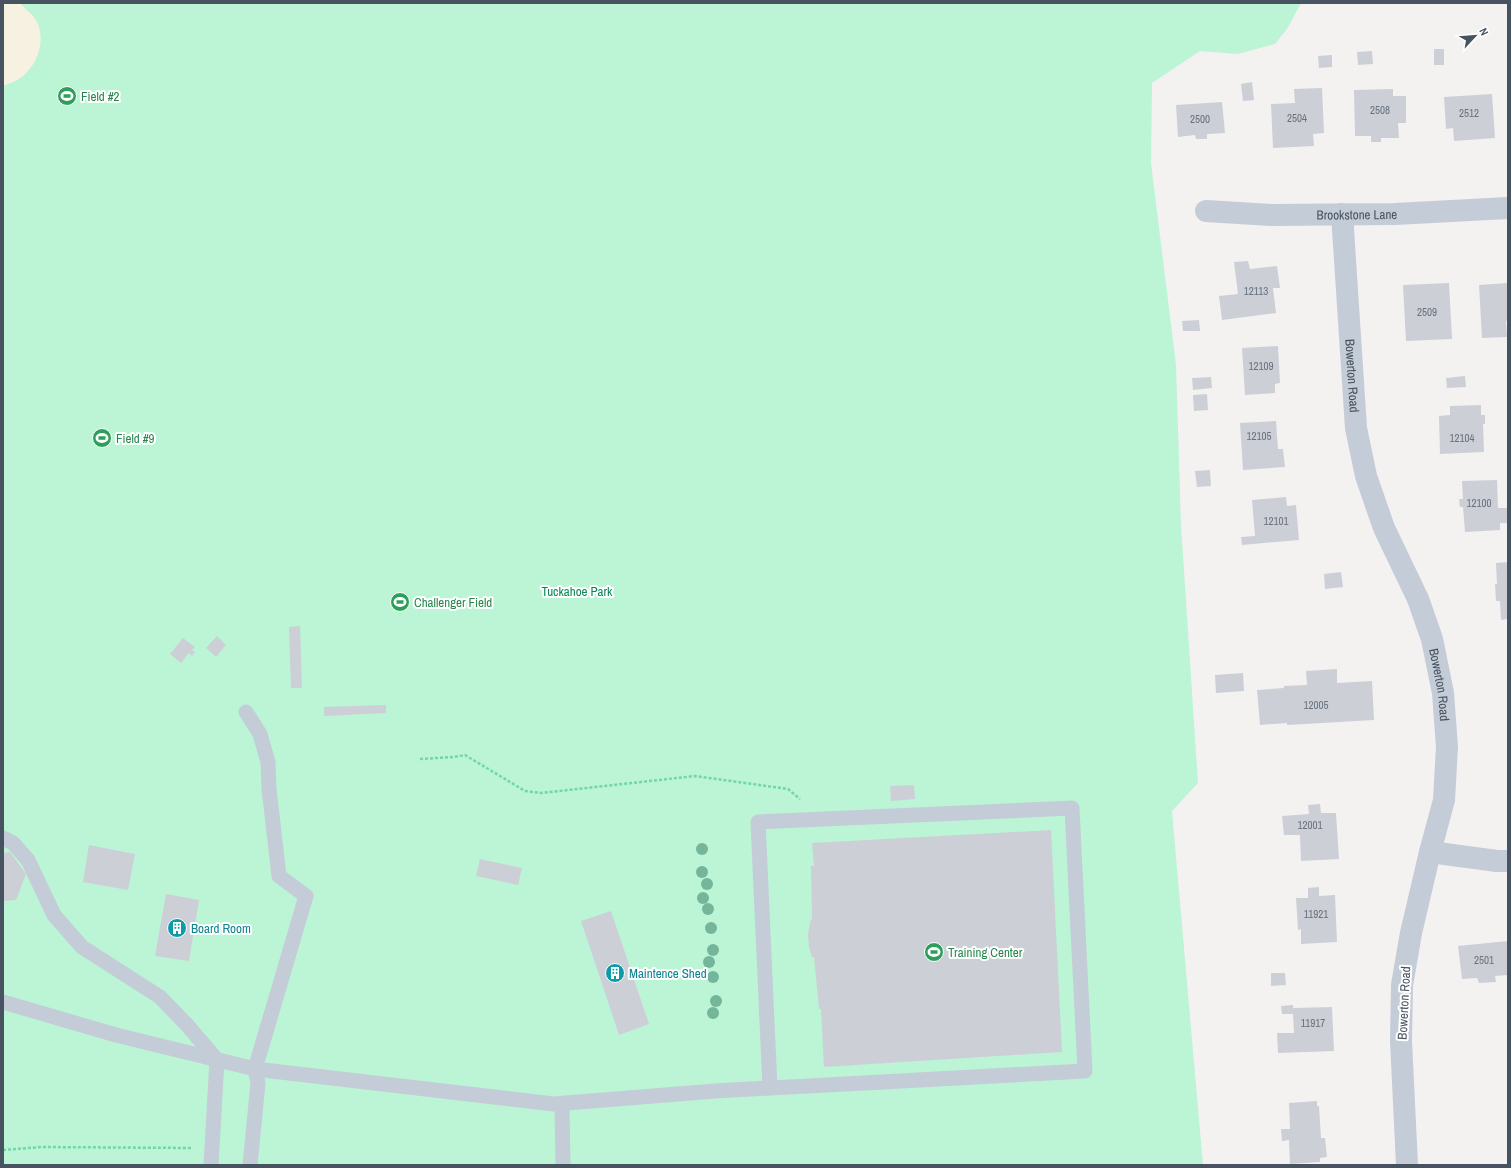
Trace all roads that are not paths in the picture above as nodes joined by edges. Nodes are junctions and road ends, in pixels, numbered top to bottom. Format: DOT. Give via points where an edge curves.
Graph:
graph roads {
  1 [pos="1508,208"];
  2 [pos="1206,211"];
  3 [pos="1342,214"];
  4 [pos="246,712"];
  5 [pos="3,838"];
  6 [pos="1430,852"];
  7 [pos="1508,862"];
  8 [pos="3,1002"];
  9 [pos="217,1060"];
  10 [pos="255,1068"];
  11 [pos="770,1088"];
  12 [pos="562,1104"];
  13 [pos="211,1165"];
  14 [pos="250,1165"];
  15 [pos="563,1165"];
  16 [pos="1407,1165"];
  1 -- 3 [label="street, Brookstone Lane"];
  2 -- 3 [label="street, Brookstone Lane" via="1271,215"];
  3 -- 6 [label="street, Bowerton Road" via="1356,428 1366,476 1384,528 1420,606 1432,639 1443,693 1447,747 1444,800"];
  4 -- 10 [label="lane" via="260,734 268,762 279,876 306,896"];
  5 -- 9 [label="lane" via="13,843 28,860 54,915 82,947 160,997"];
  6 -- 7 [label="street"];
  6 -- 16 [label="street, Bowerton Road" via="1402,985 1401,1041"];
  8 -- 9 [label="lane" via="116,1035"];
  9 -- 10 [label="lane"];
  9 -- 13 [label="lane"];
  10 -- 12 [label="lane"];
  10 -- 14 [label="lane" via="258,1083"];
  11 -- 11 [label="lane" via="1085,1071 1072,808 758,822"];
  11 -- 12 [label="lane"];
  12 -- 15 [label="lane"];
}
